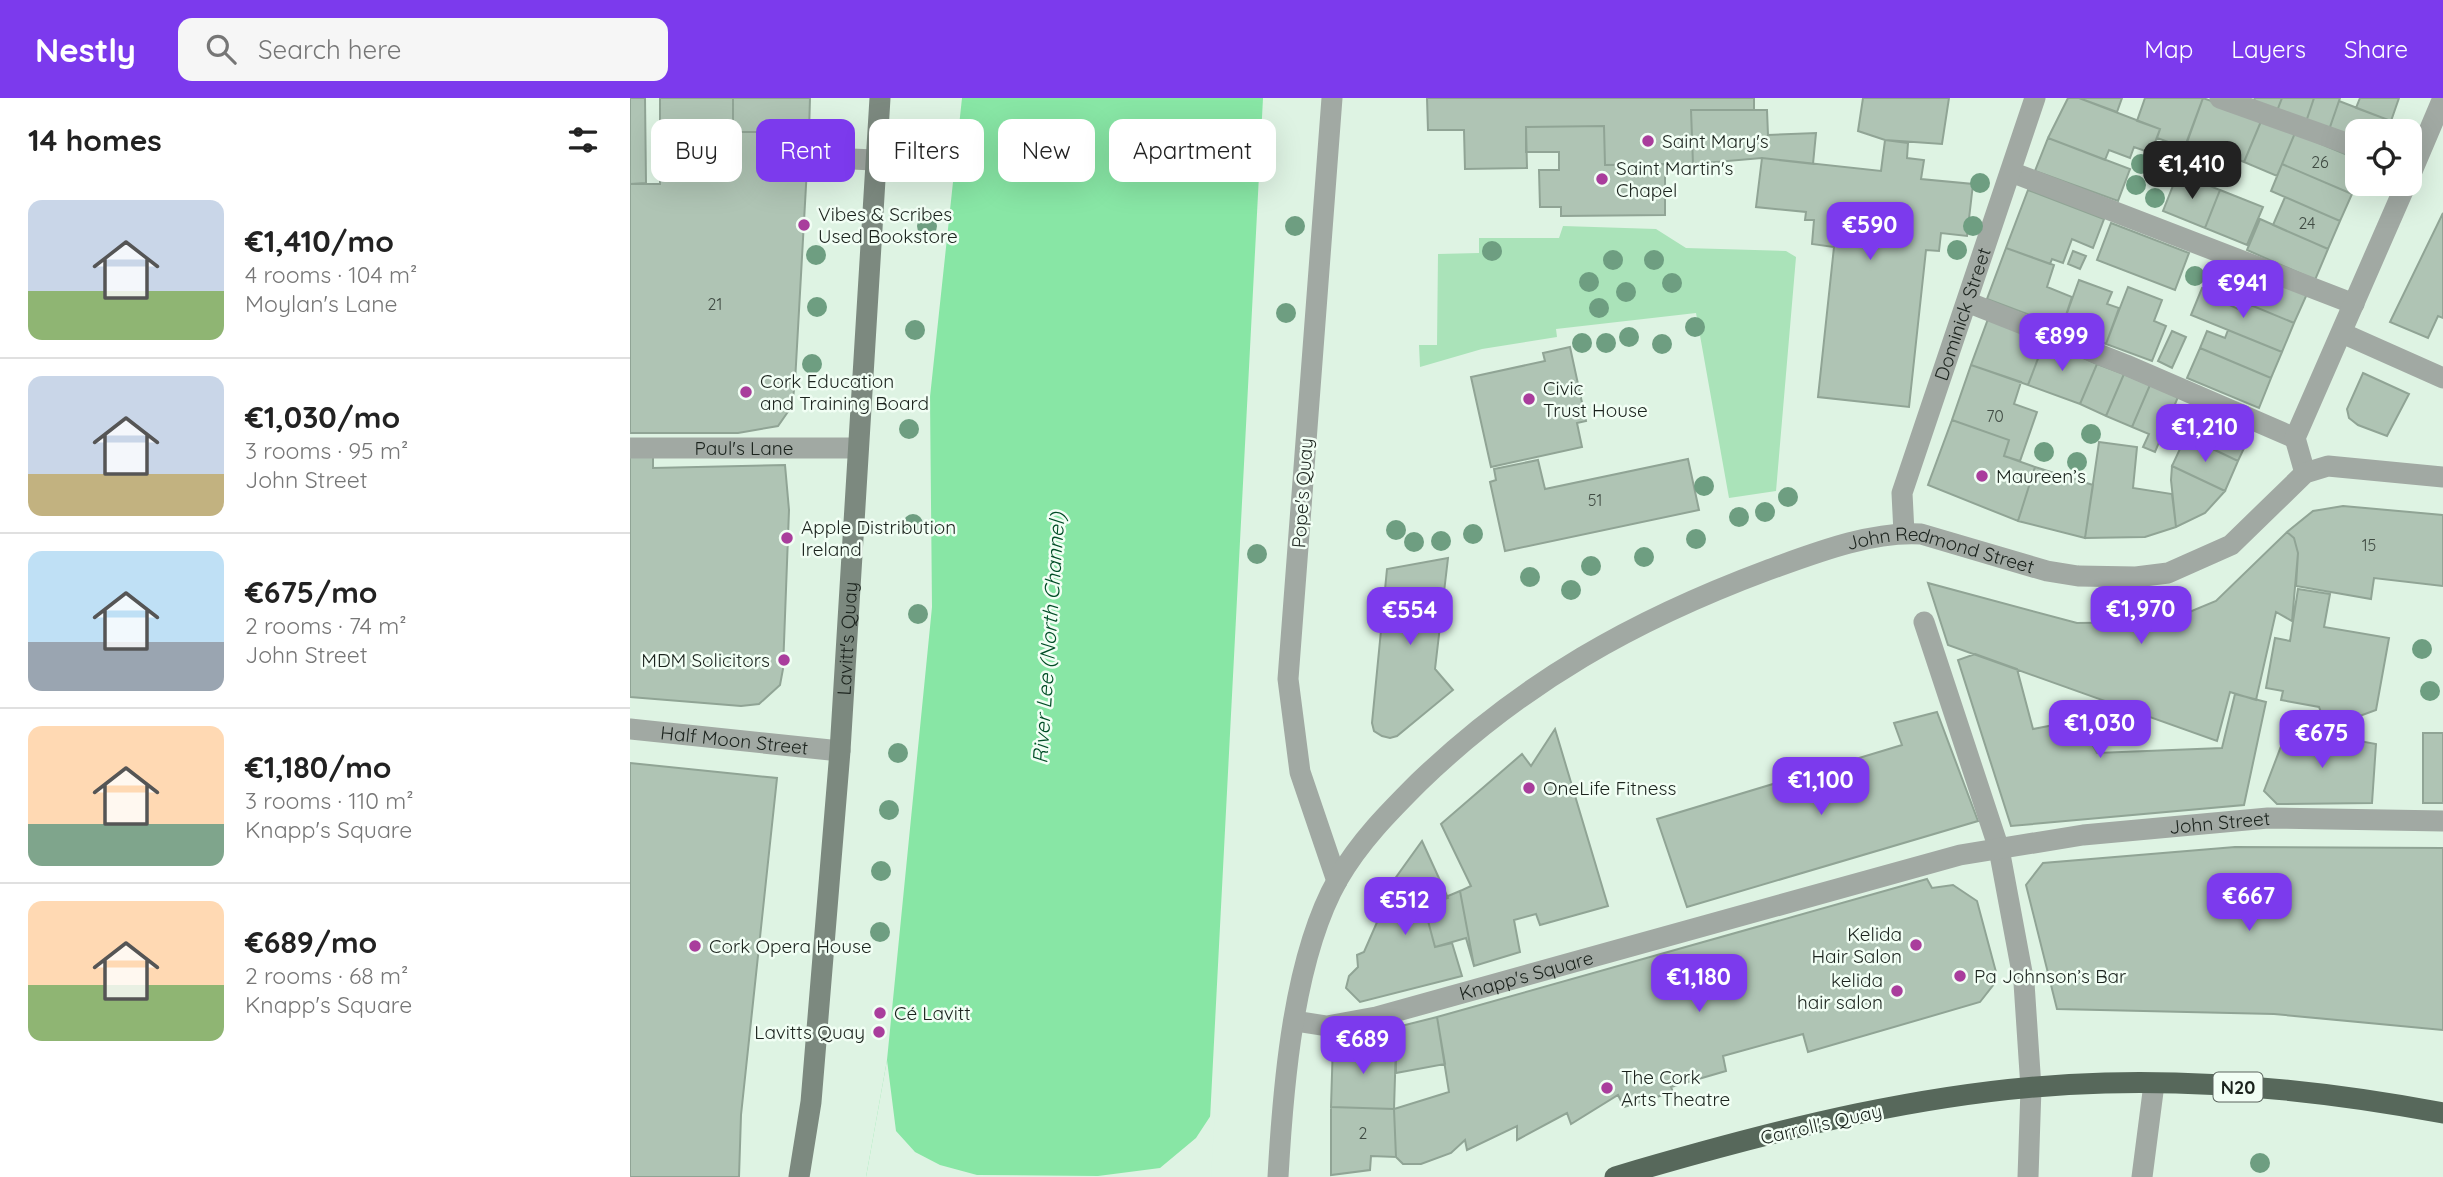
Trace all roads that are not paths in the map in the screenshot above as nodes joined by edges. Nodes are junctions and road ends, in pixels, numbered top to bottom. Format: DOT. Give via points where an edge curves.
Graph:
graph roads {
  1 [pos="880,98"];
  2 [pos="1332,98"];
  3 [pos="2035,98"];
  4 [pos="2220,98"];
  5 [pos="2442,98"];
  6 [pos="878,119"];
  7 [pos="2345,143"];
  8 [pos="2422,145"];
  9 [pos="2011,172"];
  10 [pos="873,182"];
  11 [pos="2400,196"];
  12 [pos="1967,302"];
  13 [pos="2354,304"];
  14 [pos="2342,333"];
  15 [pos="2443,378"];
  16 [pos="2295,438"];
  17 [pos="630,448"];
  18 [pos="857,448"];
  19 [pos="2305,473"];
  20 [pos="2443,477"];
  21 [pos="1904,533"];
  22 [pos="1924,622"];
  23 [pos="630,729"];
  24 [pos="840,751"];
  25 [pos="2443,821"];
  26 [pos="1999,849"];
  27 [pos="1337,881"];
  28 [pos="1295,1021"];
  29 [pos="2154,1084"];
  30 [pos="2031,1088"];
  31 [pos="2443,1113"];
  32 [pos="799,1177"];
  33 [pos="1278,1177"];
  34 [pos="1615,1177"];
  35 [pos="2028,1177"];
  36 [pos="2142,1177"];
  1 -- 6 [label="main road, Lavitt's Quay"];
  2 -- 27 [label="street, Pope's Quay" via="1288,679 1300,772"];
  3 -- 9 [label="street, Dominick Street"];
  4 -- 7 [label="street"];
  5 -- 8 [label="street"];
  9 -- 12 [label="street, Dominick Street"];
  9 -- 13 [label="street"];
  10 -- 18 [label="main road, Lavitt's Quay"];
  11 -- 13 [label="street"];
  12 -- 16 [label="street"];
  12 -- 21 [label="street, Dominick Street" via="1902,493"];
  13 -- 14 [label="street"];
  14 -- 15 [label="street"];
  14 -- 16 [label="street"];
  16 -- 19 [label="street"];
  17 -- 18 [label="street, Paul's Lane"];
  18 -- 24 [label="main road, Lavitt's Quay"];
  19 -- 20 [label="street" via="2328,466"];
  19 -- 21 [label="street, John Redmond Street" via="2231,545 2168,573 2078,576"];
  21 -- 27 [label="street, John Redmond Street" via="1829,550 1699,597 1647,620 1542,680 1406,795 1367,836"];
  22 -- 26 [label="street"];
  23 -- 24 [label="street, Half Moon Street"];
  24 -- 32 [label="main road, Lavitt's Quay" via="811,1102"];
  25 -- 26 [label="street, John Street" via="2268,818 2083,835"];
  26 -- 28 [label="street, Knapp's Square" via="1961,855 1376,1017 1327,1026"];
  26 -- 30 [label="street" via="2024,983"];
  27 -- 28 [label="street, John Redmond Street" via="1310,949"];
  28 -- 33 [label="street, John Redmond Street"];
  29 -- 30 [label="highway, N20"];
  29 -- 31 [label="highway, N20" via="2278,1089"];
  29 -- 36 [label="street"];
  30 -- 34 [label="highway, Carroll's Quay / N20" via="1914,1103 1800,1126"];
  30 -- 35 [label="street"];
}
